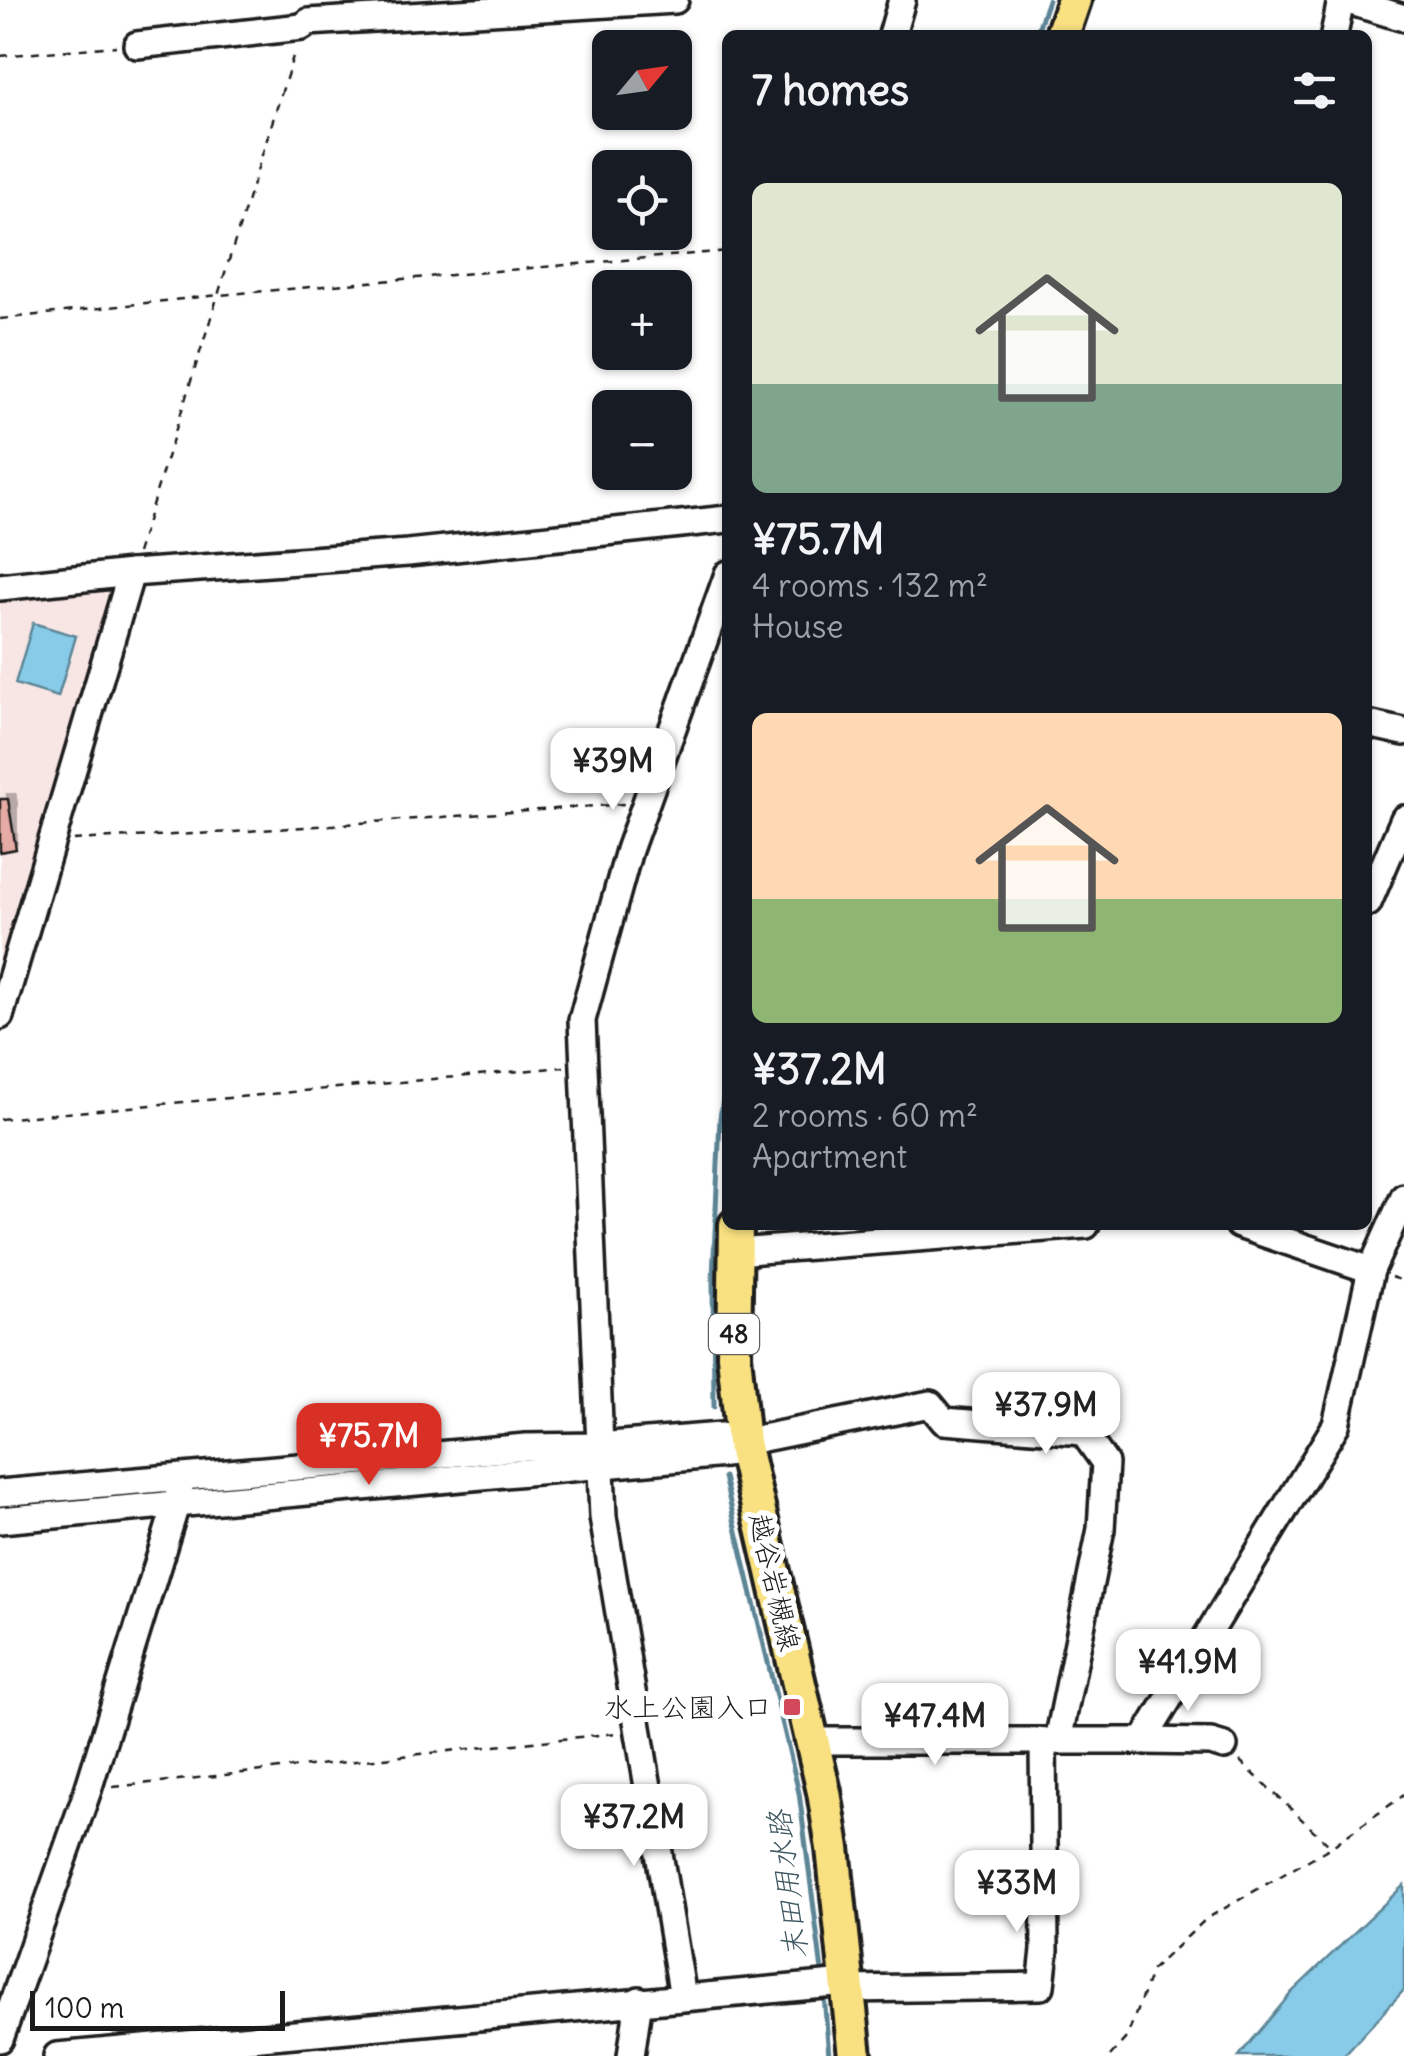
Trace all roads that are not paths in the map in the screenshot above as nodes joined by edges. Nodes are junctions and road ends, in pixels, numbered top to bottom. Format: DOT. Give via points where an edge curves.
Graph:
graph roads {
  1 [pos="674,0"];
  2 [pos="902,0"];
  3 [pos="1074,0"];
  4 [pos="1343,0"];
  5 [pos="1404,18"];
  6 [pos="893,30"];
  7 [pos="1064,30"];
  8 [pos="1335,30"];
  9 [pos="137,45"];
  10 [pos="722,520"];
  11 [pos="131,573"];
  12 [pos="0,586"];
  13 [pos="722,591"];
  14 [pos="1372,725"];
  15 [pos="1404,732"];
  16 [pos="1404,819"];
  17 [pos="1372,894"];
  18 [pos="6,974"];
  19 [pos="0,1016"];
  20 [pos="1404,1197"];
  21 [pos="961,1230"];
  22 [pos="1254,1230"];
  23 [pos="736,1239"];
  24 [pos="1372,1270"];
  25 [pos="743,1442"];
  26 [pos="598,1456"];
  27 [pos="184,1478"];
  28 [pos="0,1493"];
  29 [pos="176,1504"];
  30 [pos="0,1520"];
  31 [pos="813,1741"];
  32 [pos="1051,1741"];
  33 [pos="1143,1741"];
  34 [pos="1224,1746"];
  35 [pos="834,1986"];
  36 [pos="683,1998"];
  37 [pos="640,2000"];
  38 [pos="0,2039"];
  39 [pos="57,2056"];
  40 [pos="631,2056"];
  41 [pos="855,2056"];
  1 -- 9 [label="street" via="308,22"];
  2 -- 6 [label="street"];
  3 -- 7 [label="main road"];
  4 -- 5 [label="street"];
  4 -- 8 [label="street"];
  10 -- 11 [label="street"];
  11 -- 12 [label="street"];
  11 -- 18 [label="street"];
  13 -- 26 [label="street" via="645,803 582,1020"];
  14 -- 15 [label="street"];
  16 -- 17 [label="street"];
  18 -- 19 [label="street"];
  20 -- 24 [label="street"];
  21 -- 23 [label="street"];
  22 -- 24 [label="street"];
  23 -- 25 [label="main road, 越谷岩槻線 / 48" via="734,1355"];
  24 -- 33 [label="street" via="1336,1426"];
  25 -- 26 [label="street" via="721,1436"];
  25 -- 31 [label="main road, 越谷岩槻線 / 48"];
  25 -- 32 [label="street" via="930,1404 944,1421 1083,1432 1105,1463 1101,1528"];
  26 -- 27 [label="street" via="526,1446"];
  26 -- 29 [label="street"];
  26 -- 36 [label="street"];
  27 -- 28 [label="street"];
  27 -- 29 [label="street"];
  29 -- 30 [label="street"];
  29 -- 38 [label="street" via="88,1790"];
  31 -- 32 [label="street"];
  31 -- 35 [label="main road, 越谷岩槻線 / 48" via="833,1848"];
  32 -- 33 [label="street"];
  32 -- 35 [label="street" via="1041,1986"];
  33 -- 34 [label="street"];
  35 -- 36 [label="street"];
  35 -- 41 [label="main road, 越谷岩槻線 / 48"];
  36 -- 37 [label="street"];
  37 -- 39 [label="street"];
  37 -- 40 [label="street"];
}
